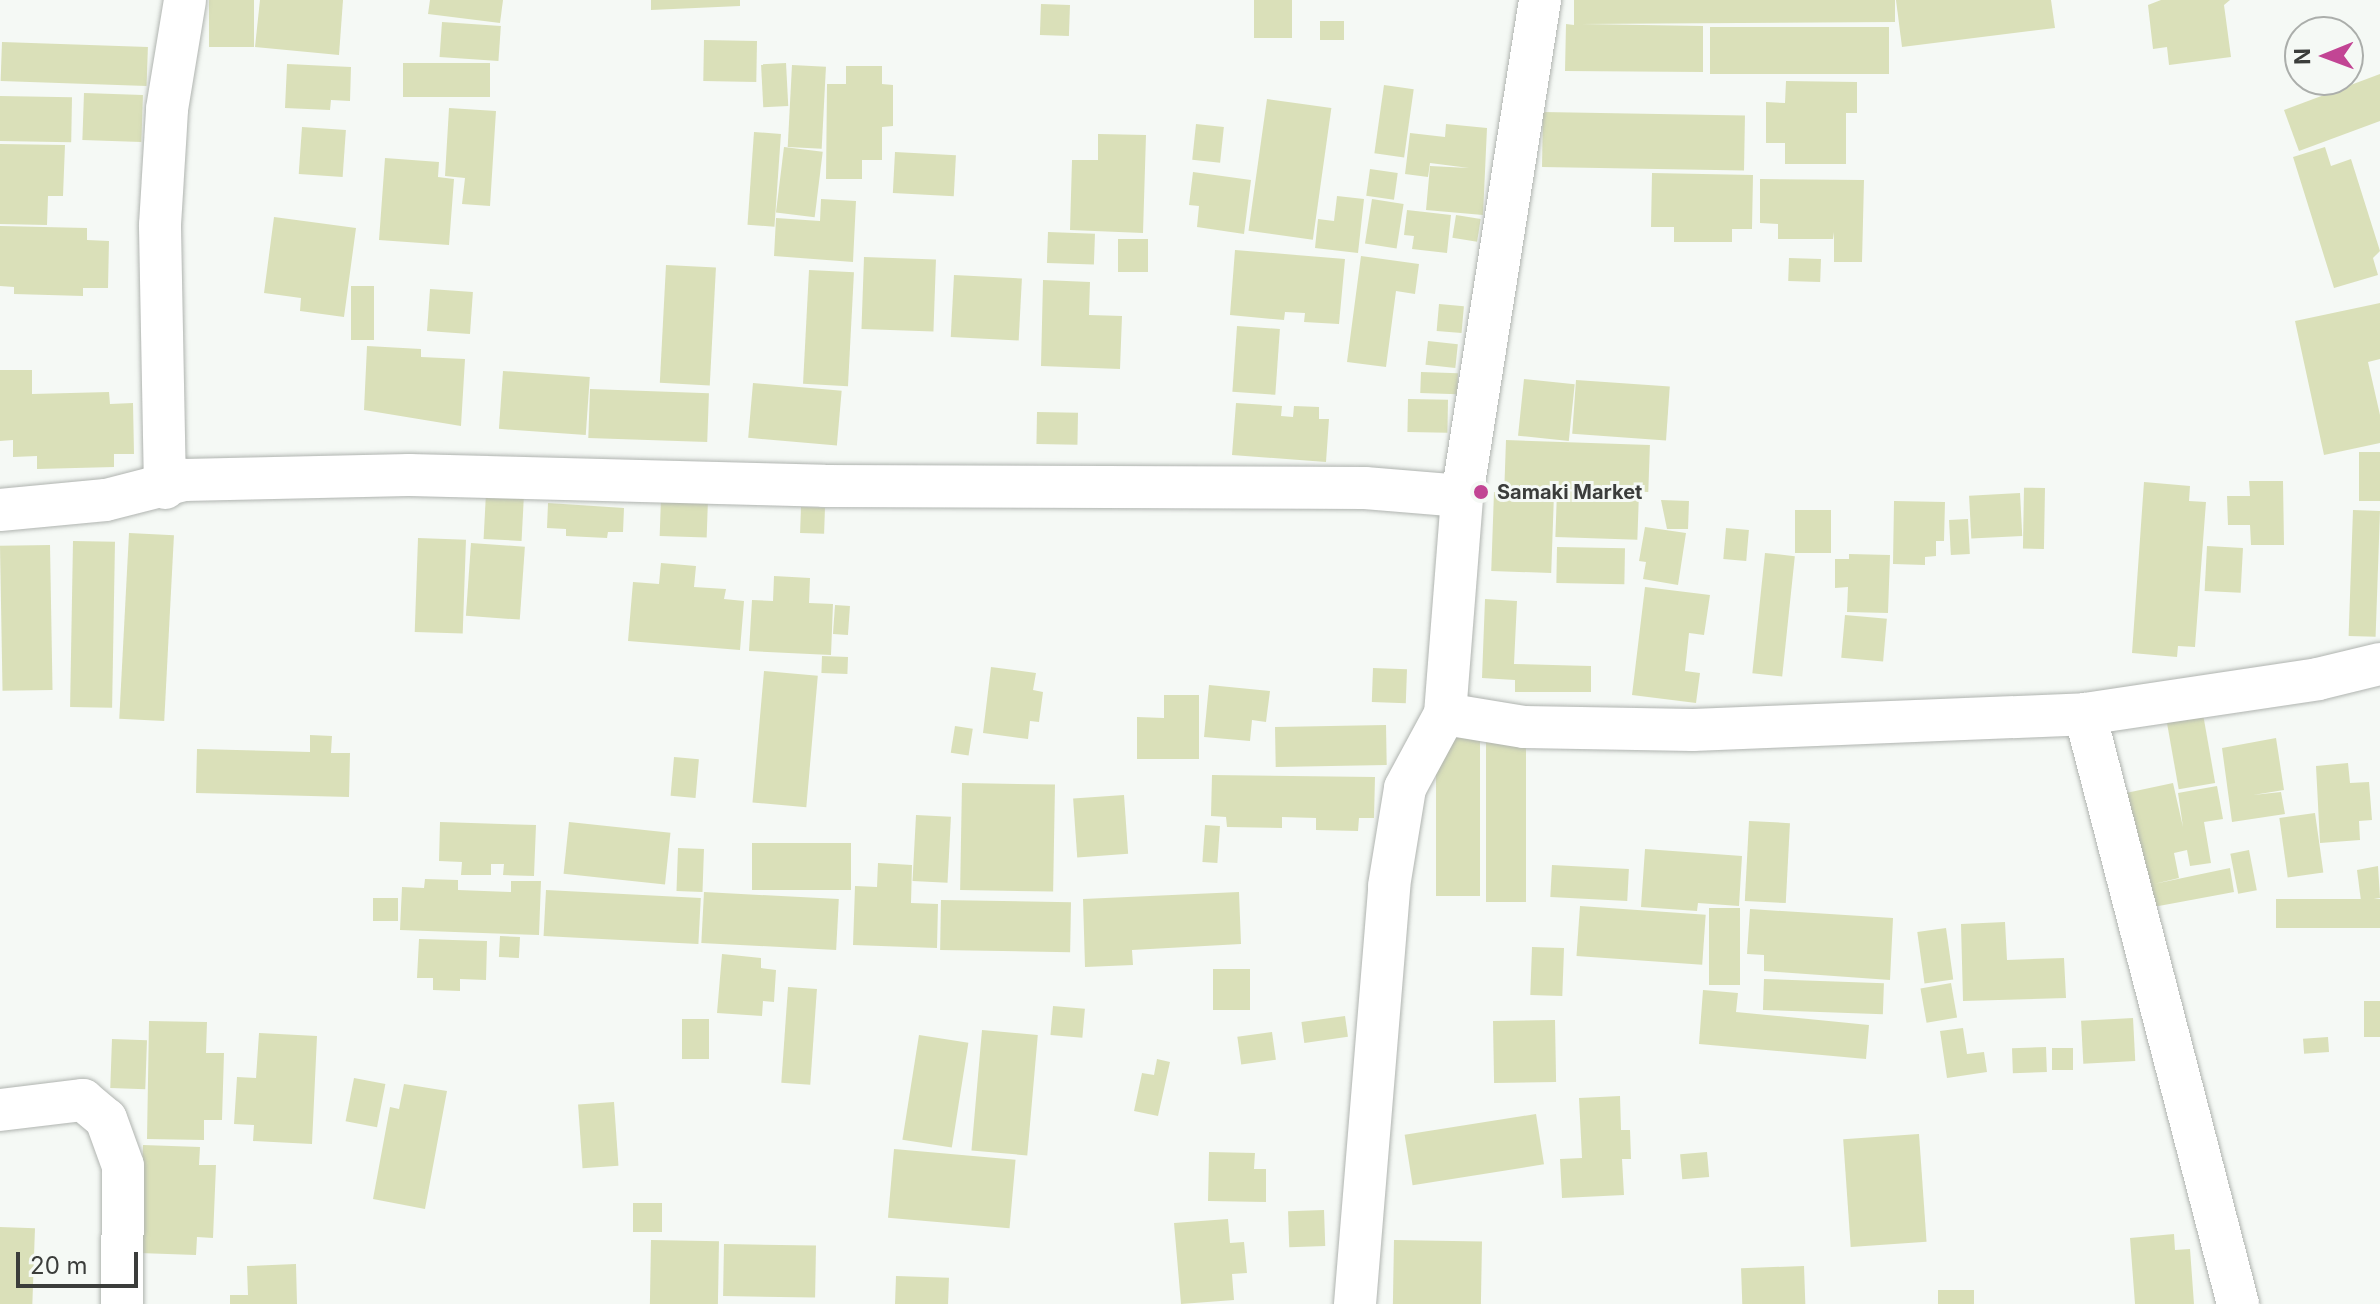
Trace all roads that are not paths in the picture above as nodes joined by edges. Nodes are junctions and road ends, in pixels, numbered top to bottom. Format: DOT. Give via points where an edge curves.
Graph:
graph roads {
  1 [pos="185,0"];
  2 [pos="1540,0"];
  3 [pos="165,488"];
  4 [pos="1462,496"];
  5 [pos="0,510"];
  6 [pos="2380,664"];
  7 [pos="1445,714"];
  8 [pos="2085,714"];
  9 [pos="0,1110"];
  10 [pos="122,1304"];
  11 [pos="1355,1304"];
  12 [pos="2238,1304"];
  1 -- 3 [label="street" via="167,109 160,225"];
  2 -- 4 [label="street"];
  3 -- 4 [label="street" via="198,479 409,475 824,486 1365,488"];
  3 -- 5 [label="street"];
  4 -- 7 [label="street"];
  6 -- 8 [label="street" via="2318,679"];
  7 -- 8 [label="street" via="1524,727 1693,730"];
  7 -- 11 [label="street" via="1405,788 1389,886"];
  8 -- 12 [label="street"];
  9 -- 10 [label="street" via="83,1100 106,1119 123,1166"];
}
